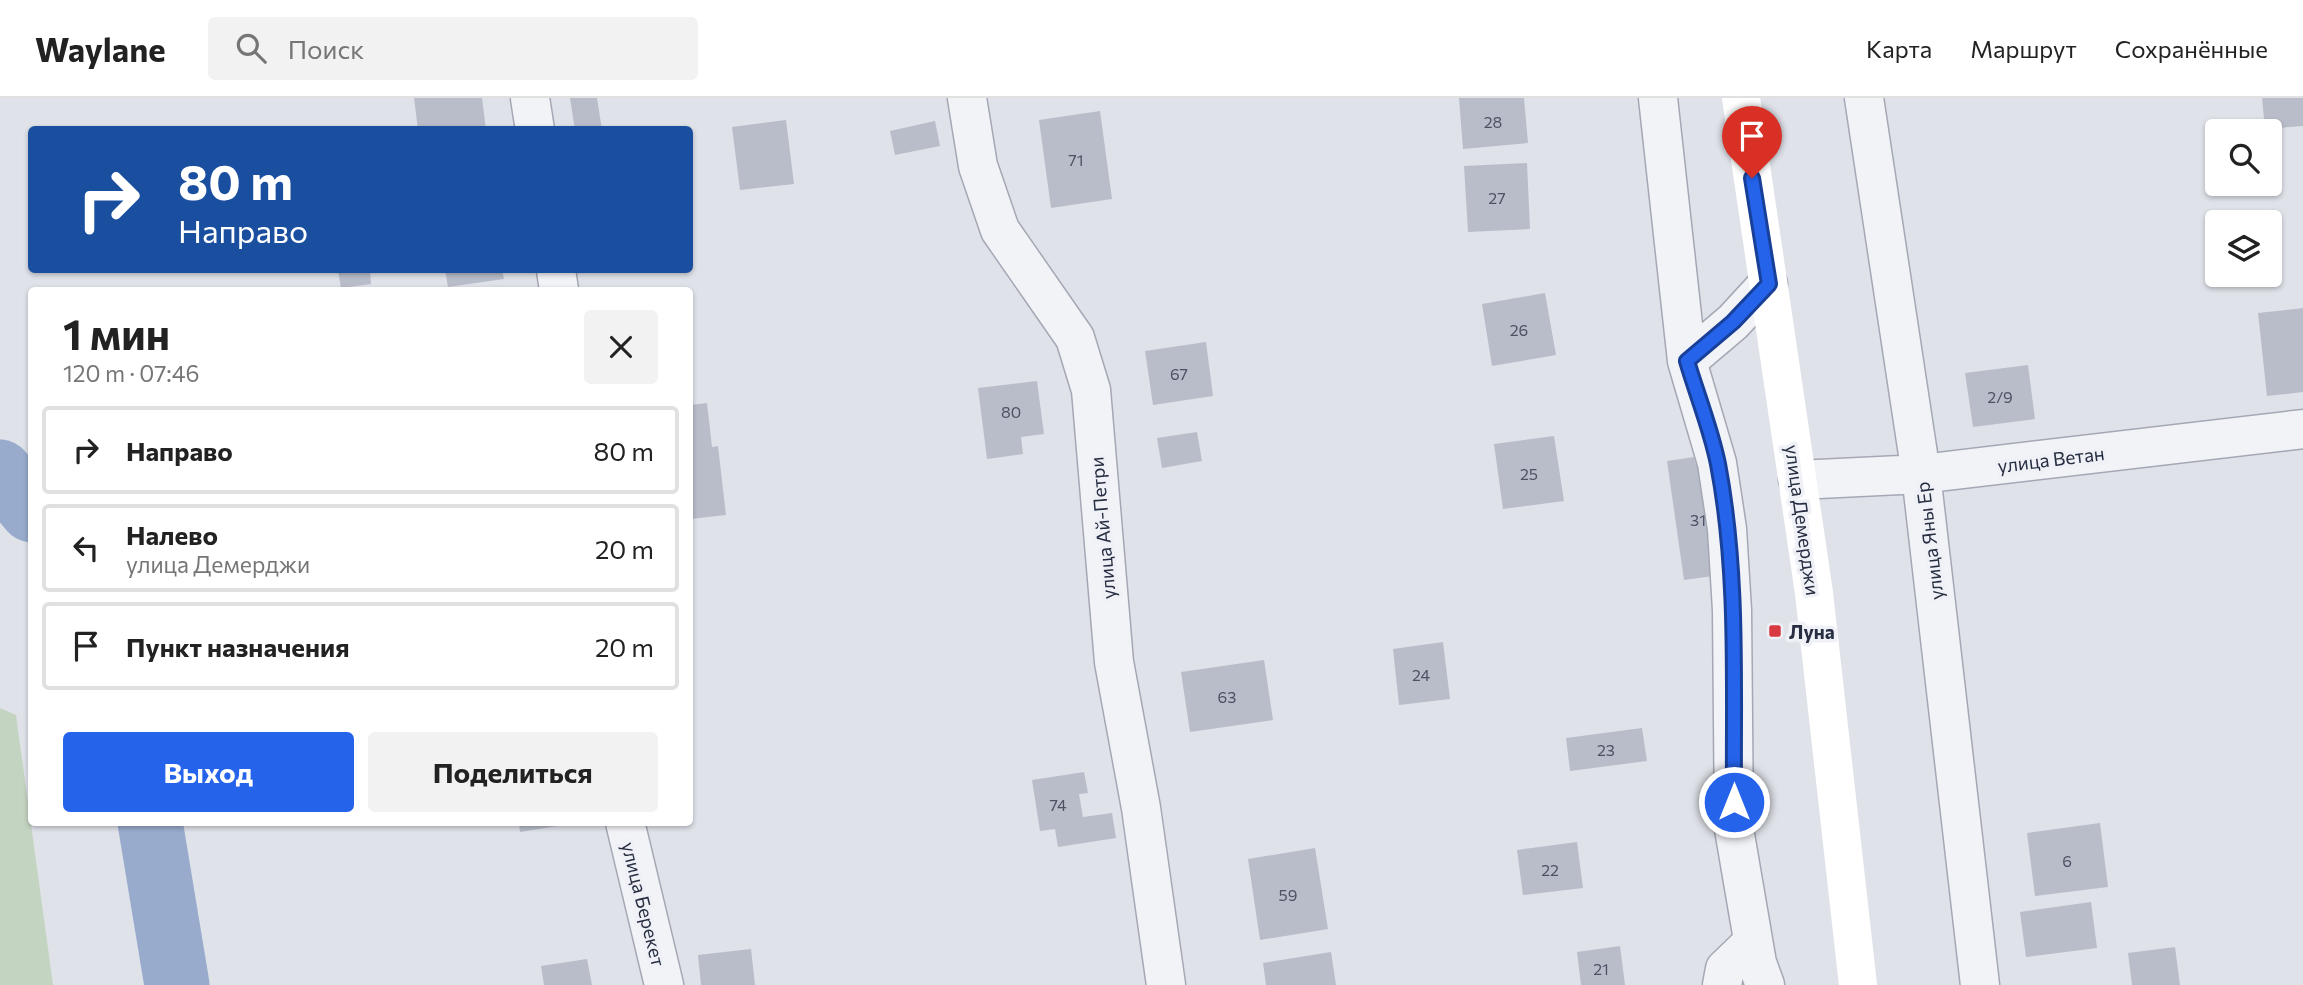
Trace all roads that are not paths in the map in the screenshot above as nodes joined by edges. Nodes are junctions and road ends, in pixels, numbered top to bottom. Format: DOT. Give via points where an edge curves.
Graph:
graph roads {
  1 [pos="530,98"];
  2 [pos="967,98"];
  3 [pos="1658,98"];
  4 [pos="1741,98"];
  5 [pos="1864,98"];
  6 [pos="534,126"];
  7 [pos="1769,284"];
  8 [pos="1687,361"];
  9 [pos="2303,429"];
  10 [pos="1921,474"];
  11 [pos="1798,480"];
  12 [pos="626,826"];
  13 [pos="1753,942"];
  14 [pos="664,985"];
  15 [pos="1166,985"];
  16 [pos="1722,985"];
  17 [pos="1765,985"];
  18 [pos="1858,985"];
  19 [pos="1980,985"];
  1 -- 6 [label="street"];
  2 -- 15 [label="street, улица Ай-Петри" via="978,166 1000,230 1075,338 1091,390 1114,662"];
  3 -- 8 [label="street"];
  4 -- 7 [label="main road, улица Демерджи"];
  5 -- 10 [label="street, улица Яны Ер"];
  7 -- 8 [label="street"];
  7 -- 11 [label="main road, улица Демерджи"];
  8 -- 13 [label="street" via="1717,463 1727,529 1734,829"];
  9 -- 10 [label="street, улица Ветан"];
  10 -- 11 [label="street, улица Ветан"];
  10 -- 19 [label="street, улица Яны Ер"];
  11 -- 18 [label="main road, улица Демерджи"];
  12 -- 14 [label="street, улица Берекет"];
  13 -- 16 [label="street" via="1725,969"];
  13 -- 17 [label="street"];
}
